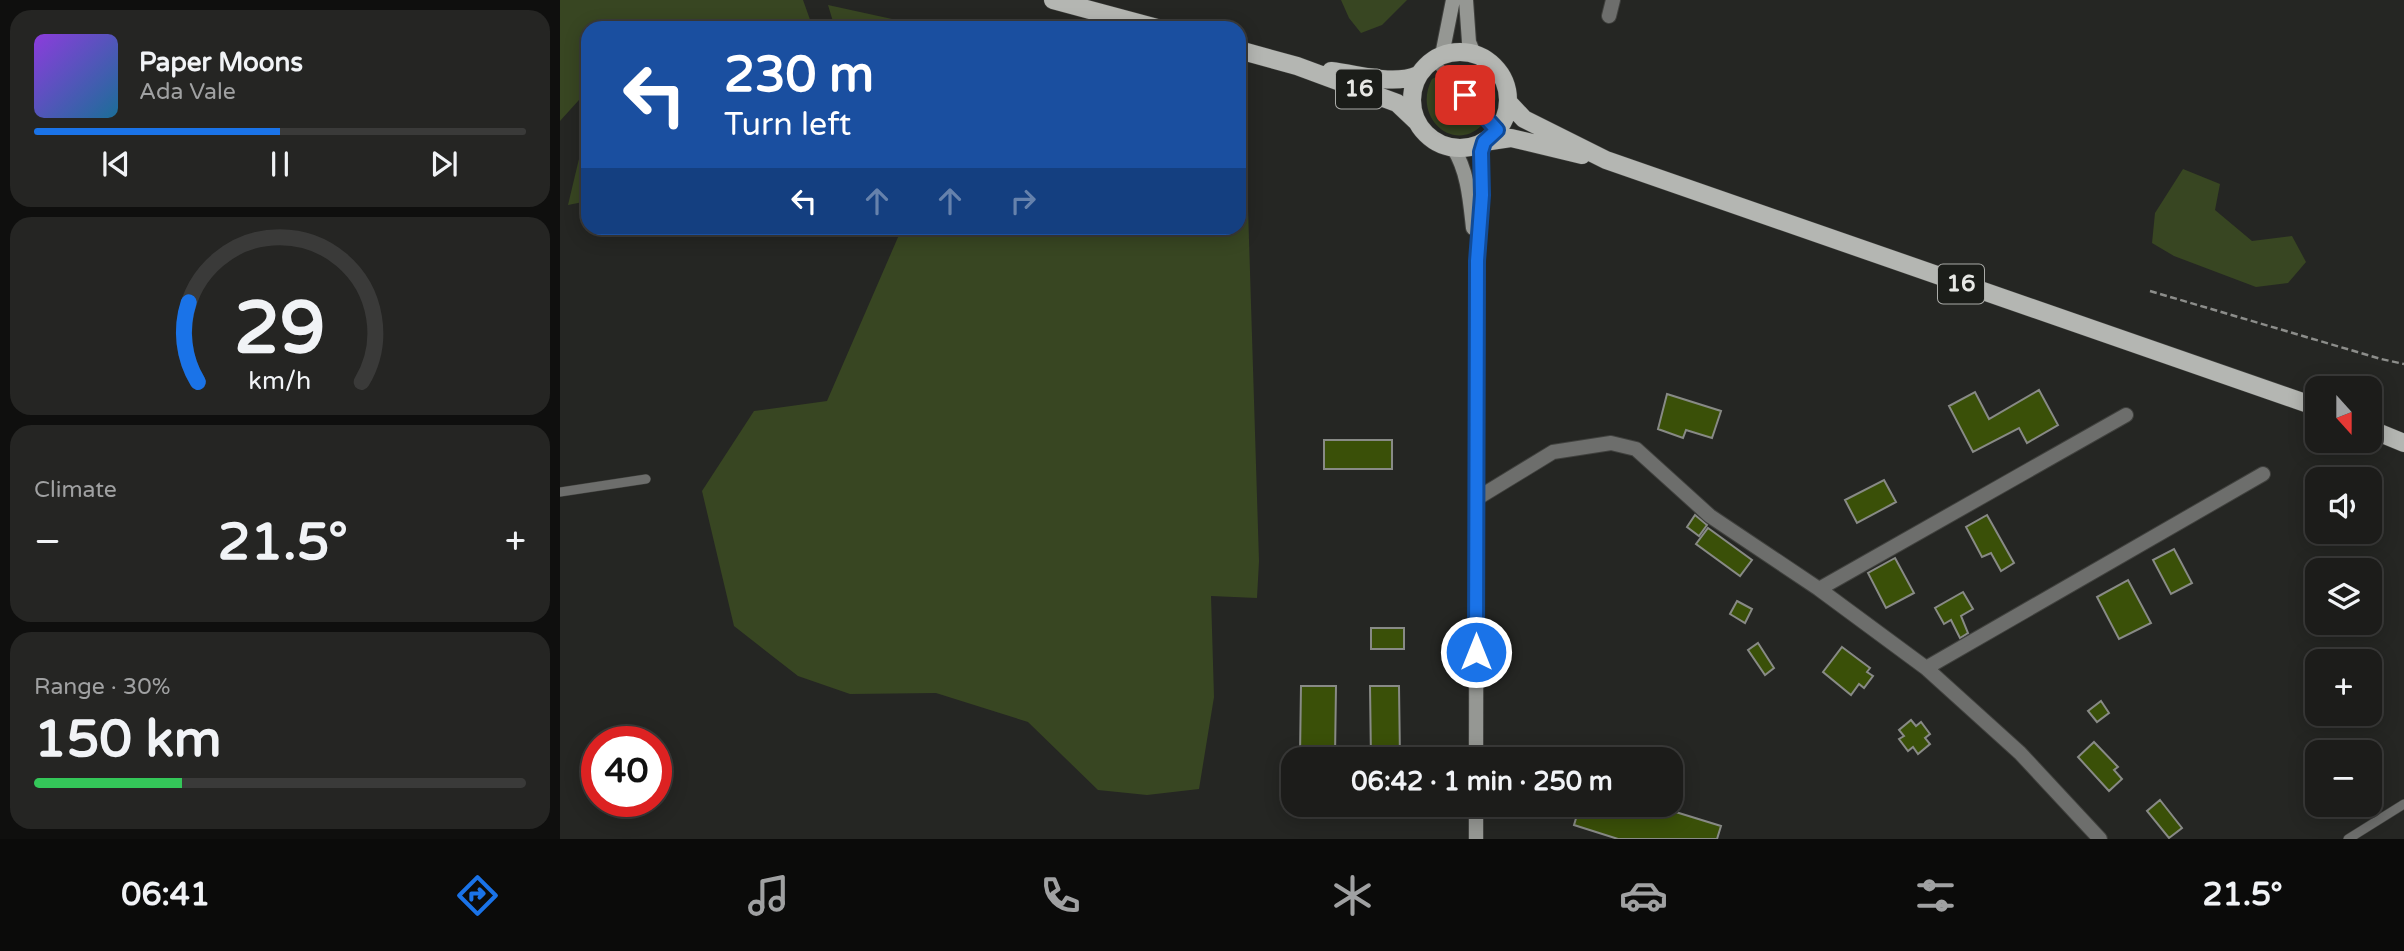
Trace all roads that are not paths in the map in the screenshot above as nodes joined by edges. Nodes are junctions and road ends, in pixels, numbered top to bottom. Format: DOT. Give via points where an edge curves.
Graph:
graph roads {
  1 [pos="1054,0"];
  2 [pos="1453,0"];
  3 [pos="1466,0"];
  4 [pos="1613,0"];
  5 [pos="1609,16"];
  6 [pos="1131,21"];
  7 [pos="1246,52"];
  8 [pos="1474,54"];
  9 [pos="1438,57"];
  10 [pos="1297,66"];
  11 [pos="1418,75"];
  12 [pos="1508,102"];
  13 [pos="1416,121"];
  14 [pos="1491,136"];
  15 [pos="1453,148"];
  16 [pos="1606,160"];
  17 [pos="1477,261"];
  18 [pos="2305,403"];
  19 [pos="2126,415"];
  20 [pos="2382,425"];
  21 [pos="2404,431"];
  22 [pos="2382,434"];
  23 [pos="2404,443"];
  24 [pos="2263,474"];
  25 [pos="646,479"];
  26 [pos="560,492"];
  27 [pos="1476,499"];
  28 [pos="1819,589"];
  29 [pos="1926,668"];
  30 [pos="1476,747"];
  31 [pos="2404,804"];
  32 [pos="1476,817"];
  33 [pos="1476,839"];
  34 [pos="2100,839"];
  35 [pos="2348,839"];
  1 -- 6 [label="main road"];
  2 -- 9 [label="street"];
  3 -- 8 [label="street"];
  4 -- 5 [label="street"];
  7 -- 10 [label="main road, 16"];
  8 -- 9 [label="main road"];
  8 -- 12 [label="main road" via="1499,72"];
  9 -- 11 [label="main road, 16"];
  9 -- 14 [label="lane"];
  10 -- 11 [label="main road, 16" via="1396,80"];
  10 -- 13 [label="main road, 16" via="1397,103"];
  11 -- 13 [label="main road, 16" via="1412,90"];
  12 -- 14 [label="main road" via="1505,117"];
  12 -- 16 [label="main road, 16" via="1524,119"];
  13 -- 15 [label="main road, 16" via="1425,134"];
  14 -- 15 [label="main road, 16" via="1469,147"];
  14 -- 16 [label="main road, 16"];
  14 -- 17 [label="street" via="1481,152"];
  15 -- 17 [label="street" via="1467,183"];
  16 -- 18 [label="main road, 16"];
  17 -- 27 [label="street"];
  19 -- 28 [label="street"];
  20 -- 21 [label="main road"];
  22 -- 23 [label="main road"];
  24 -- 29 [label="street"];
  25 -- 26 [label="lane"];
  27 -- 28 [label="street" via="1553,452 1611,443 1636,449 1710,516"];
  27 -- 30 [label="street"];
  28 -- 29 [label="street"];
  29 -- 34 [label="street" via="2020,753"];
  31 -- 35 [label="lane"];
  32 -- 33 [label="street"];
}
